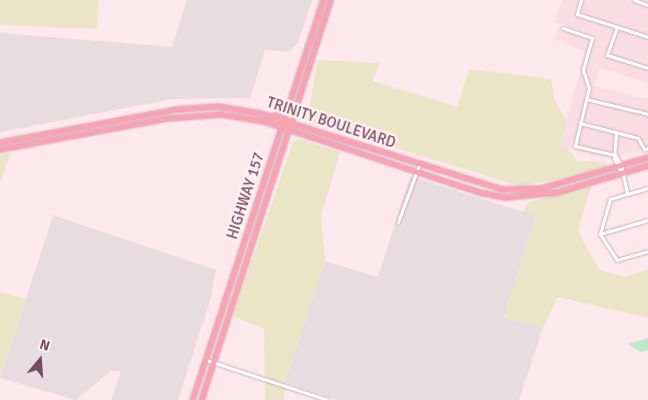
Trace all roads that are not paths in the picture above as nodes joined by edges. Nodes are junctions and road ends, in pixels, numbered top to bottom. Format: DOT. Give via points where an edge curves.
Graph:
graph roads {
  1 [pos="323,0"];
  2 [pos="330,0"];
  3 [pos="581,0"];
  4 [pos="634,0"];
  5 [pos="648,5"];
  6 [pos="616,27"];
  7 [pos="563,28"];
  8 [pos="648,37"];
  9 [pos="648,68"];
  10 [pos="586,99"];
  11 [pos="289,106"];
  12 [pos="293,112"];
  13 [pos="153,114"];
  14 [pos="648,114"];
  15 [pos="272,116"];
  16 [pos="154,121"];
  17 [pos="263,121"];
  18 [pos="284,121"];
  19 [pos="290,123"];
  20 [pos="580,123"];
  21 [pos="305,127"];
  22 [pos="282,128"];
  23 [pos="62,130"];
  24 [pos="288,130"];
  25 [pos="616,132"];
  26 [pos="301,134"];
  27 [pos="64,137"];
  28 [pos="278,139"];
  29 [pos="0,142"];
  30 [pos="348,142"];
  31 [pos="283,145"];
  32 [pos="346,148"];
  33 [pos="648,148"];
  34 [pos="0,149"];
  35 [pos="615,155"];
  36 [pos="648,157"];
  37 [pos="419,165"];
  38 [pos="619,165"];
  39 [pos="648,165"];
  40 [pos="416,172"];
  41 [pos="621,172"];
  42 [pos="648,188"];
  43 [pos="627,194"];
  44 [pos="648,220"];
  45 [pos="398,222"];
  46 [pos="249,225"];
  47 [pos="256,227"];
  48 [pos="600,234"];
  49 [pos="648,251"];
  50 [pos="206,360"];
  51 [pos="213,362"];
  52 [pos="192,400"];
  53 [pos="201,400"];
  54 [pos="328,400"];
  1 -- 11 [label="main road, HIGHWAY 157"];
  2 -- 12 [label="main road, HIGHWAY 157"];
  3 -- 6 [label="street" via="576,14"];
  4 -- 5 [label="street"];
  6 -- 8 [label="street"];
  6 -- 9 [label="street" via="607,55"];
  7 -- 10 [label="street" via="592,38 583,70 589,88"];
  10 -- 14 [label="street"];
  10 -- 20 [label="street"];
  11 -- 15 [label="main road"];
  11 -- 18 [label="main road, HIGHWAY 157"];
  12 -- 19 [label="main road, HIGHWAY 157"];
  12 -- 21 [label="main road" via="295,120"];
  13 -- 15 [label="main road, TRINITY BOULEVARD" via="218,106"];
  13 -- 16 [label="main road"];
  13 -- 23 [label="main road, TRINITY BOULEVARD"];
  15 -- 18 [label="main road, TRINITY BOULEVARD"];
  16 -- 17 [label="main road, TRINITY BOULEVARD" via="220,114"];
  16 -- 27 [label="main road, TRINITY BOULEVARD"];
  17 -- 22 [label="main road, TRINITY BOULEVARD"];
  17 -- 28 [label="main road" via="274,128"];
  18 -- 19 [label="main road, TRINITY BOULEVARD"];
  18 -- 22 [label="main road, HIGHWAY 157"];
  19 -- 21 [label="main road, TRINITY BOULEVARD"];
  19 -- 24 [label="main road, HIGHWAY 157"];
  20 -- 25 [label="street"];
  20 -- 35 [label="street" via="575,146"];
  21 -- 30 [label="main road, TRINITY BOULEVARD"];
  22 -- 24 [label="main road, TRINITY BOULEVARD"];
  22 -- 28 [label="main road, HIGHWAY 157"];
  23 -- 27 [label="main road"];
  23 -- 29 [label="main road, TRINITY BOULEVARD"];
  24 -- 26 [label="main road, TRINITY BOULEVARD"];
  24 -- 31 [label="main road, HIGHWAY 157"];
  25 -- 33 [label="street" via="638,138 644,149"];
  25 -- 35 [label="street"];
  26 -- 31 [label="main road" via="293,135"];
  26 -- 32 [label="main road, TRINITY BOULEVARD"];
  27 -- 34 [label="main road, TRINITY BOULEVARD"];
  28 -- 46 [label="main road, HIGHWAY 157"];
  30 -- 32 [label="main road"];
  30 -- 37 [label="main road, TRINITY BOULEVARD"];
  31 -- 47 [label="main road, HIGHWAY 157"];
  32 -- 40 [label="main road, TRINITY BOULEVARD"];
  35 -- 38 [label="street"];
  36 -- 38 [label="main road, TRINITY BOULEVARD"];
  37 -- 38 [label="main road, TRINITY BOULEVARD" via="489,187 528,190"];
  37 -- 40 [label="street"];
  38 -- 41 [label="street"];
  39 -- 41 [label="main road, TRINITY BOULEVARD"];
  40 -- 41 [label="main road, TRINITY BOULEVARD" via="491,195 528,197"];
  40 -- 45 [label="street"];
  41 -- 43 [label="street"];
  42 -- 43 [label="street"];
  43 -- 48 [label="street" via="610,199"];
  44 -- 48 [label="street"];
  46 -- 47 [label="main road"];
  46 -- 50 [label="main road, HIGHWAY 157"];
  47 -- 51 [label="main road, HIGHWAY 157"];
  48 -- 49 [label="street" via="617,260"];
  50 -- 51 [label="street"];
  50 -- 52 [label="main road, HIGHWAY 157"];
  51 -- 53 [label="main road, HIGHWAY 157"];
  51 -- 54 [label="street"];
}
